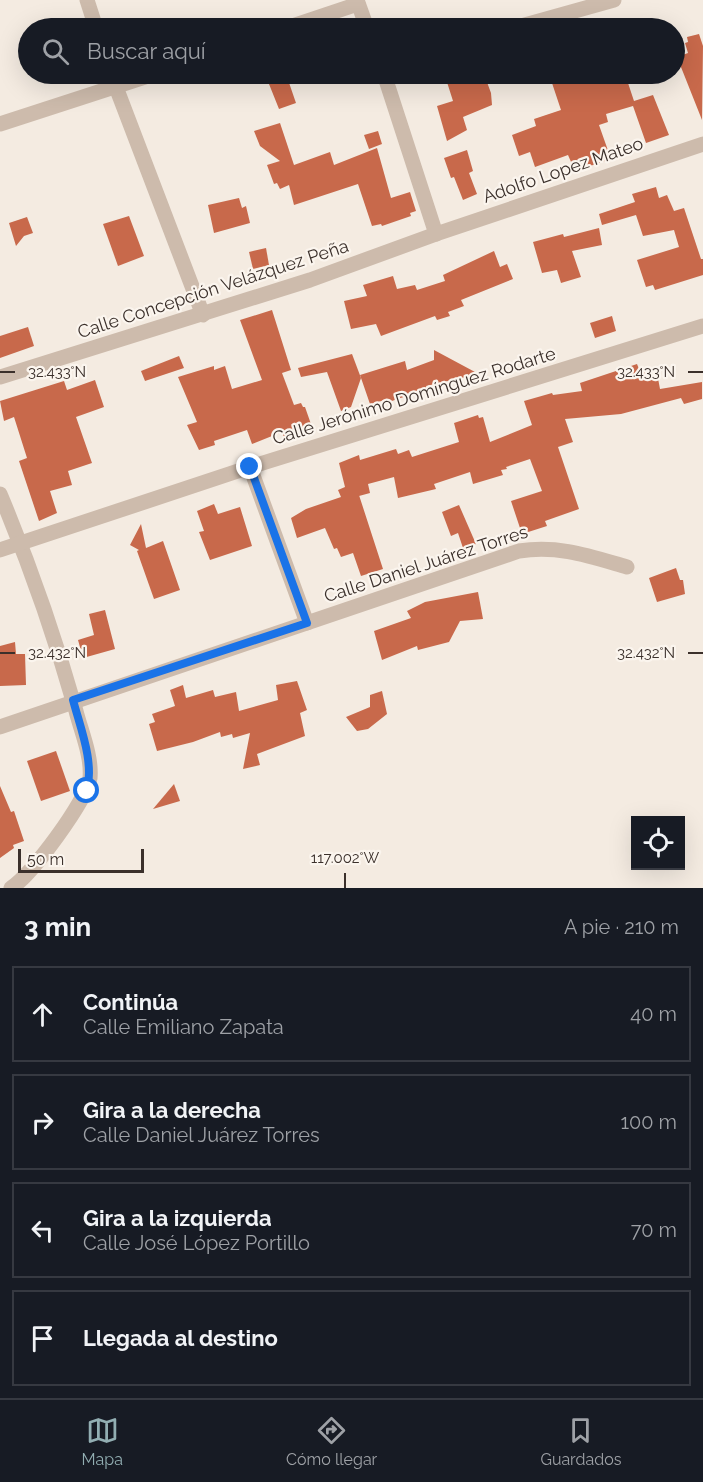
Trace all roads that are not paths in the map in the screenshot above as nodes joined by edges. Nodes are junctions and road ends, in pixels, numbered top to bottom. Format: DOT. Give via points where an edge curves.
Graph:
graph roads {
  1 [pos="87,0"];
  2 [pos="614,0"];
  3 [pos="358,2"];
  4 [pos="93,18"];
  5 [pos="313,18"];
  6 [pos="364,18"];
  7 [pos="550,18"];
  8 [pos="103,84"];
  9 [pos="115,84"];
  10 [pos="387,84"];
  11 [pos="0,124"];
  12 [pos="703,144"];
  13 [pos="436,234"];
  14 [pos="203,315"];
  15 [pos="703,326"];
  16 [pos="0,377"];
  17 [pos="250,467"];
  18 [pos="0,494"];
  19 [pos="21,543"];
  20 [pos="0,550"];
  21 [pos="627,567"];
  22 [pos="307,623"];
  23 [pos="73,700"];
  24 [pos="0,727"];
  25 [pos="11,888"];
  1 -- 4 [label="street"];
  2 -- 7 [label="street"];
  3 -- 5 [label="street"];
  3 -- 6 [label="street"];
  8 -- 11 [label="street"];
  9 -- 14 [label="street"];
  10 -- 13 [label="street"];
  12 -- 13 [label="street, Adolfo Lopez Mateo"];
  13 -- 14 [label="street, Calle Concepción Velázquez Peña"];
  14 -- 16 [label="street, Calle Concepción Velázquez Peña"];
  15 -- 17 [label="street, Calle Jerónimo Domínguez Rodarte"];
  17 -- 19 [label="street, Calle Jerónimo Domínguez Rodarte"];
  17 -- 22 [label="street"];
  18 -- 19 [label="street"];
  19 -- 20 [label="street, Calle Jerónimo Domínguez Rodarte"];
  19 -- 23 [label="street"];
  21 -- 22 [label="street, Calle Daniel Juárez Torres" via="554,548 519,551"];
  22 -- 23 [label="street, Calle Daniel Juárez Torres"];
  23 -- 24 [label="street, Calle Daniel Juárez Torres"];
  23 -- 25 [label="street" via="86,748 90,776 87,791 34,868"];
}
